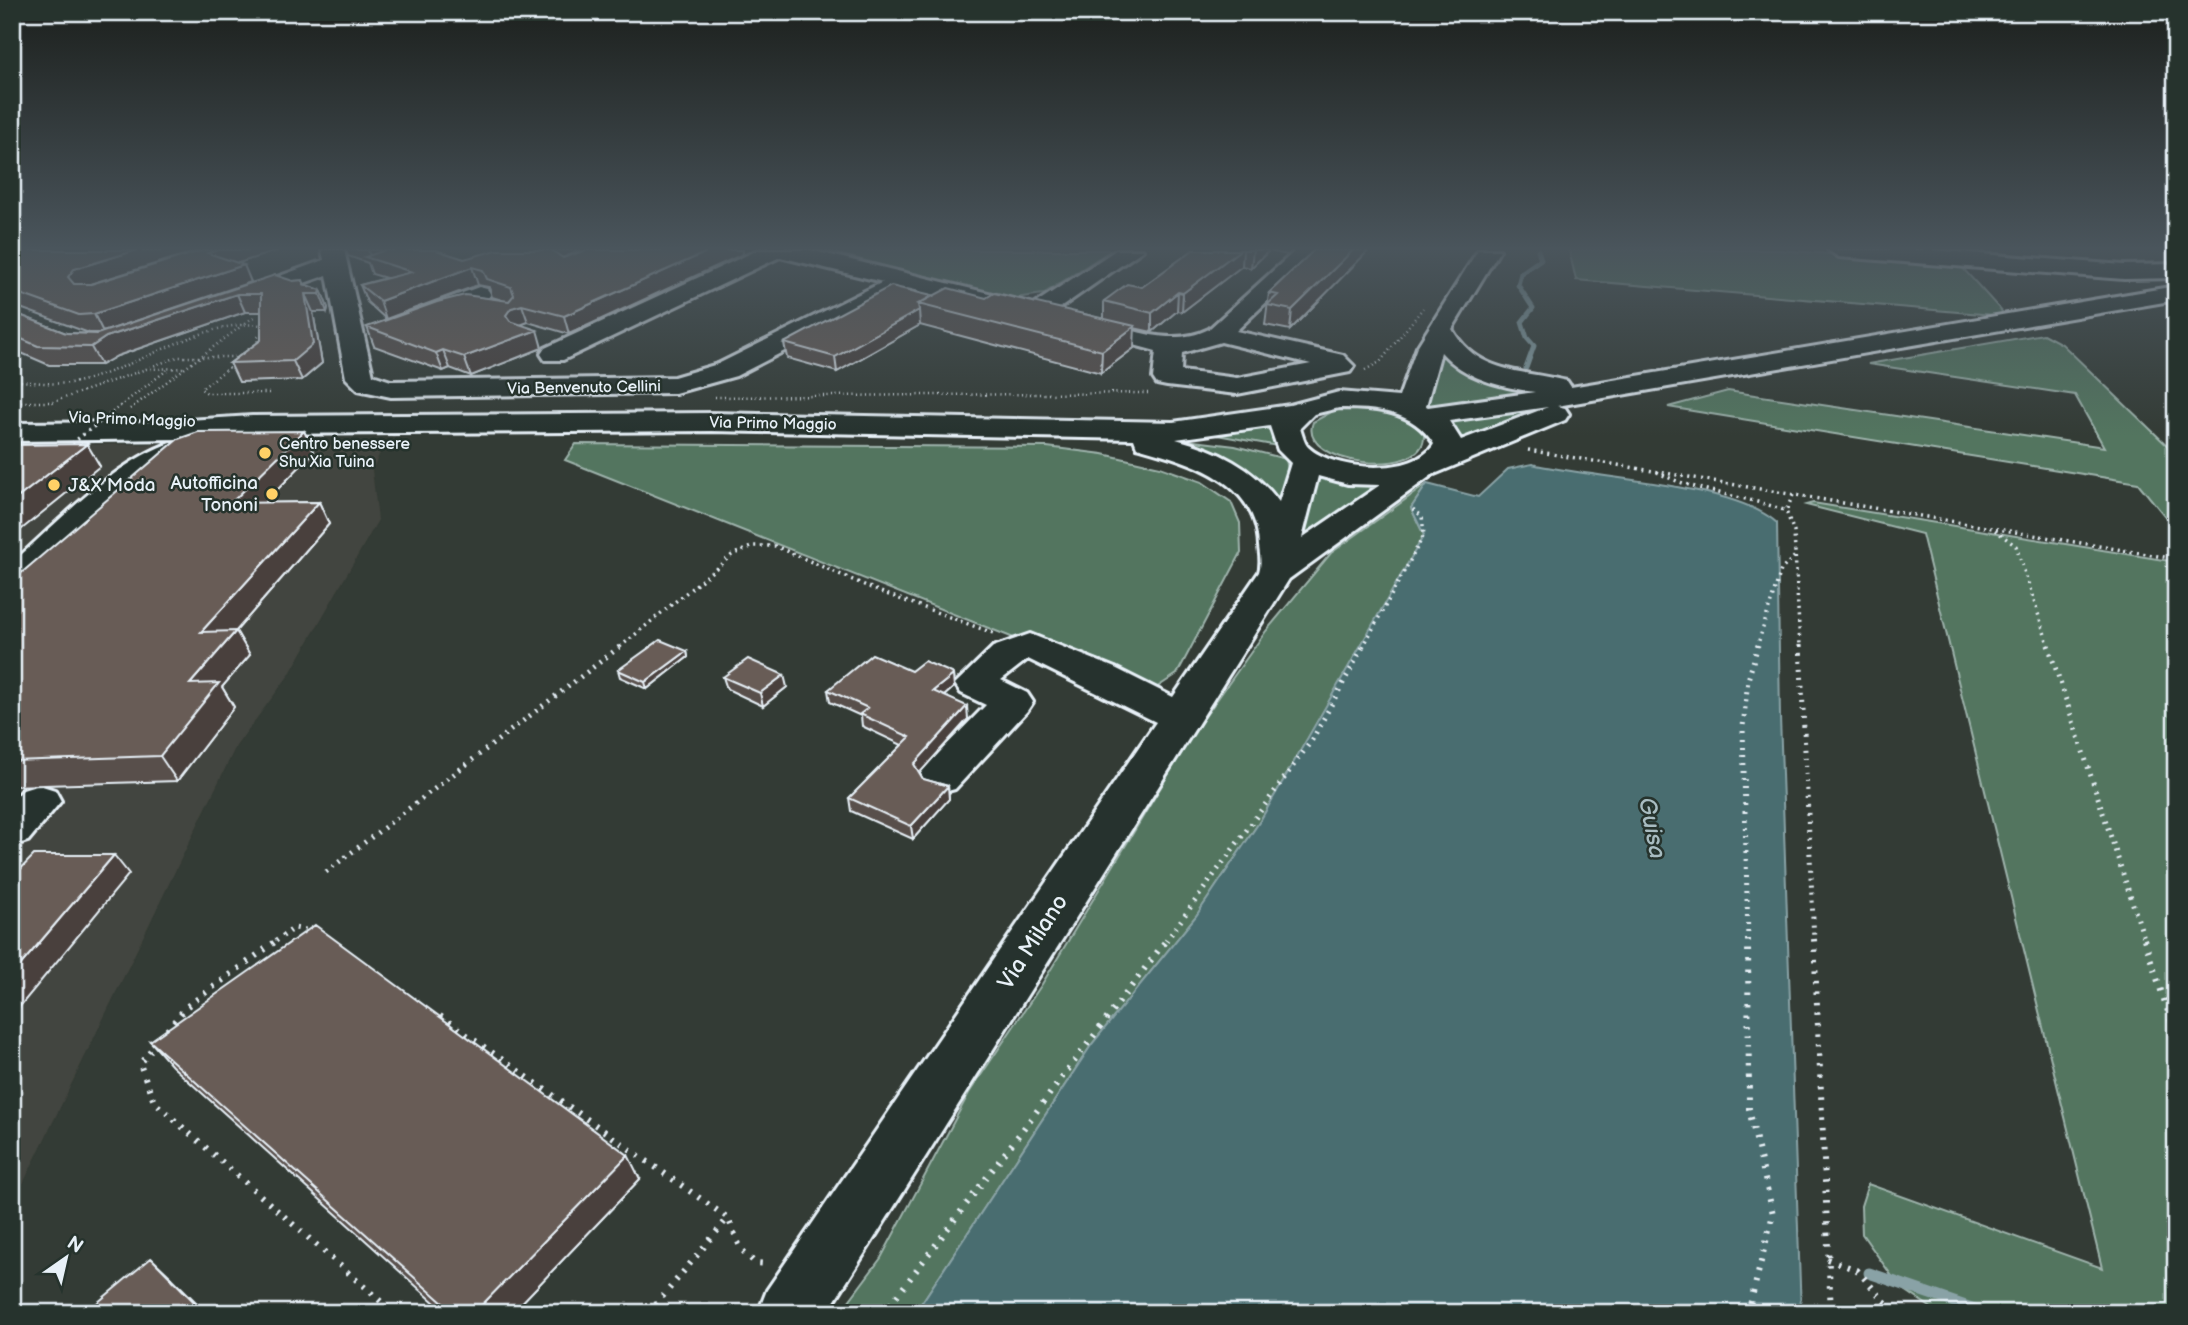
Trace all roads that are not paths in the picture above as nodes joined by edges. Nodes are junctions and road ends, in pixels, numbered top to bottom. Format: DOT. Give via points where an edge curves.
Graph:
graph roads {
  1 [pos="343,312"];
  2 [pos="448,312"];
  3 [pos="642,312"];
  4 [pos="841,312"];
  5 [pos="1038,312"];
  6 [pos="1242,312"];
  7 [pos="1450,312"];
  8 [pos="2067,312"];
  9 [pos="1440,329"];
  10 [pos="1218,334"];
  11 [pos="352,343"];
  12 [pos="554,345"];
  13 [pos="1170,345"];
  14 [pos="1633,387"];
  15 [pos="1353,399"];
  16 [pos="1296,413"];
  17 [pos="1418,413"];
  18 [pos="12,418"];
  19 [pos="252,425"];
  20 [pos="450,426"];
  21 [pos="157,430"];
  22 [pos="1097,430"];
  23 [pos="1173,431"];
  24 [pos="12,432"];
  25 [pos="349,432"];
  26 [pos="204,442"];
  27 [pos="128,444"];
  28 [pos="12,446"];
  29 [pos="1304,457"];
  30 [pos="1432,465"];
  31 [pos="131,479"];
  32 [pos="1276,572"];
  33 [pos="12,582"];
  34 [pos="1181,717"];
  35 [pos="940,778"];
  36 [pos="790,1313"];
  1 -- 11 [label="street"];
  2 -- 11 [label="street"];
  3 -- 12 [label="street"];
  4 -- 11 [label="street, Via Benvenuto Cellini" via="727,370 675,385 391,389 360,378"];
  5 -- 13 [label="street"];
  6 -- 10 [label="street"];
  7 -- 9 [label="street"];
  8 -- 14 [label="street"];
  9 -- 14 [label="street" via="1461,359 1502,378 1562,388"];
  9 -- 15 [label="street" via="1398,373"];
  9 -- 17 [label="street" via="1417,382"];
  10 -- 13 [label="street" via="1198,344"];
  10 -- 13 [label="street" via="1341,366 1237,386 1167,378"];
  14 -- 17 [label="street"];
  14 -- 30 [label="street" via="1542,418"];
  15 -- 16 [label="street, Via Primo Maggio" via="1326,401"];
  15 -- 17 [label="street"];
  16 -- 23 [label="street, Via Primo Maggio"];
  16 -- 29 [label="street" via="1285,433"];
  17 -- 30 [label="street" via="1448,444"];
  18 -- 19 [label="street, Via Primo Maggio"];
  19 -- 20 [label="street, Via Primo Maggio"];
  19 -- 21 [label="street, Via Primo Maggio"];
  20 -- 22 [label="street, Via Primo Maggio" via="712,422"];
  20 -- 25 [label="street, Via Primo Maggio"];
  21 -- 24 [label="street, Via Primo Maggio"];
  21 -- 25 [label="street, Via Primo Maggio"];
  22 -- 23 [label="street, Via Primo Maggio"];
  22 -- 32 [label="street, Via Primo Maggio" via="1200,457 1240,478 1273,518 1278,538"];
  23 -- 29 [label="street, Via Primo Maggio"];
  25 -- 26 [label="street, Via Primo Maggio"];
  26 -- 27 [label="street, Via Primo Maggio"];
  26 -- 31 [label="street" via="172,451"];
  27 -- 28 [label="street, Via Primo Maggio"];
  27 -- 31 [label="street" via="140,454"];
  29 -- 30 [label="street, Via Primo Maggio" via="1332,470 1363,476 1394,476"];
  29 -- 32 [label="street, Via Milano"];
  30 -- 32 [label="street, Via Milano"];
  31 -- 33 [label="street"];
  32 -- 34 [label="street, Via Milano"];
  34 -- 35 [label="street" via="1030,646 1007,652 975,684 1013,702"];
  34 -- 36 [label="street, Via Milano"];
}
